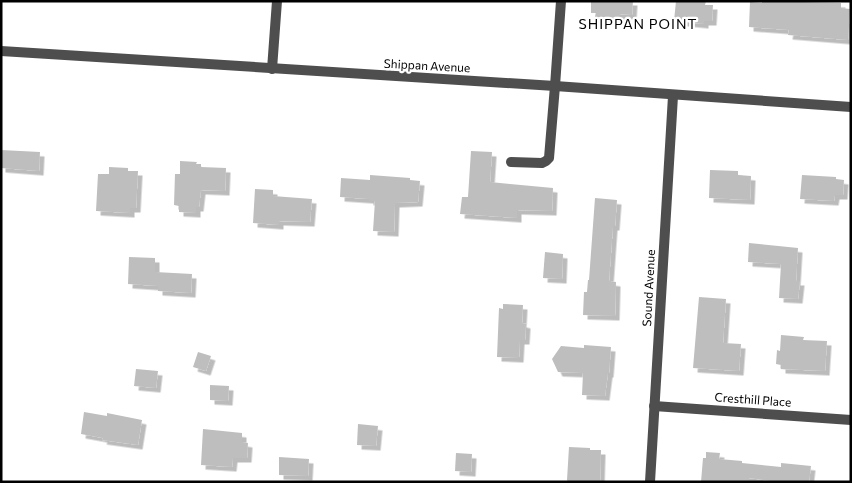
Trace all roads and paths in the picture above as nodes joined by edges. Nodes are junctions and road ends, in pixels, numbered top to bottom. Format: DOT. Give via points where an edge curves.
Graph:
graph roads {
  1 [pos="277,1"];
  2 [pos="561,1"];
  3 [pos="1,52"];
  4 [pos="272,69"];
  5 [pos="556,86"];
  6 [pos="673,96"];
  7 [pos="851,107"];
  8 [pos="511,162"];
  9 [pos="654,406"];
  10 [pos="851,420"];
  11 [pos="650,482"];
  1 -- 4 [label="street"];
  2 -- 5 [label="street"];
  3 -- 4 [label="street, Shippan Avenue"];
  4 -- 5 [label="street, Shippan Avenue"];
  5 -- 6 [label="street, Shippan Avenue"];
  5 -- 8 [label="street" via="549,158 542,162"];
  6 -- 7 [label="street, Shippan Avenue"];
  6 -- 9 [label="street, Sound Avenue"];
  9 -- 10 [label="street, Cresthill Place"];
  9 -- 11 [label="street, Sound Avenue"];
}
